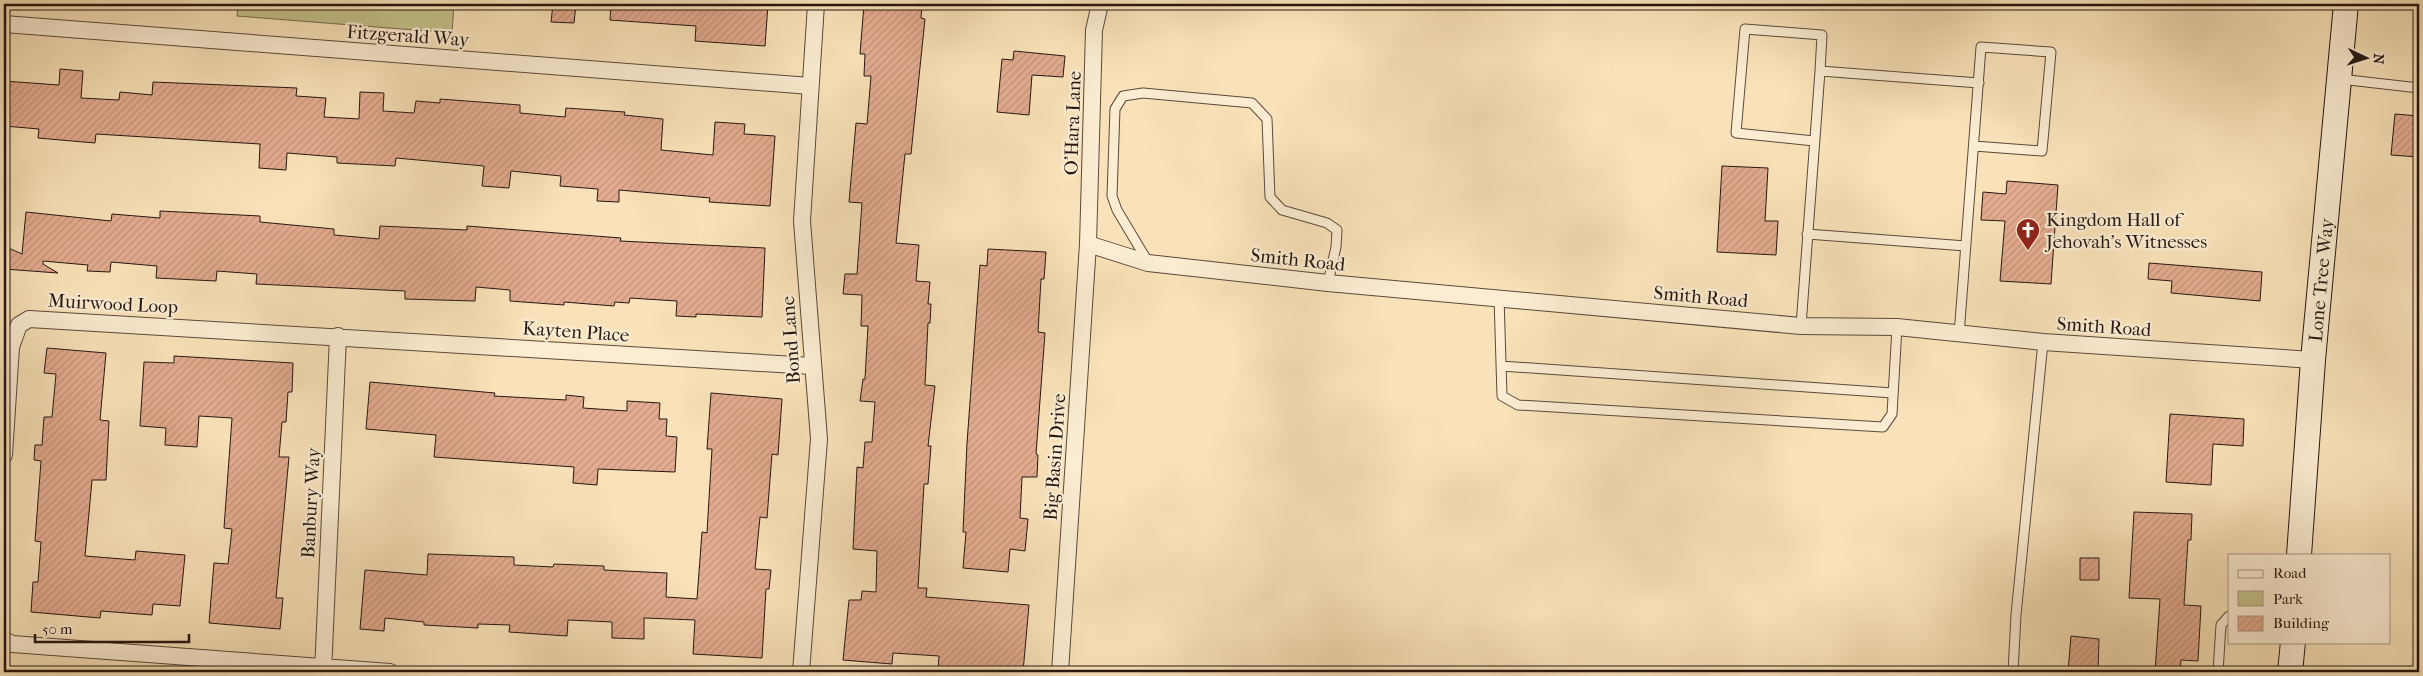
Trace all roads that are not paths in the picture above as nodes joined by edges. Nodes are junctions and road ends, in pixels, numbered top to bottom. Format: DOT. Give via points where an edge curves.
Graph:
graph roads {
  1 [pos="816,4"];
  2 [pos="1100,4"];
  3 [pos="2346,4"];
  4 [pos="4,24"];
  5 [pos="1820,71"];
  6 [pos="2340,79"];
  7 [pos="1978,83"];
  8 [pos="810,86"];
  9 [pos="2419,88"];
  10 [pos="1814,141"];
  11 [pos="1974,146"];
  12 [pos="1807,234"];
  13 [pos="1088,244"];
  14 [pos="1966,246"];
  15 [pos="1148,262"];
  16 [pos="1328,283"];
  17 [pos="1499,297"];
  18 [pos="1801,326"];
  19 [pos="1897,327"];
  20 [pos="1958,335"];
  21 [pos="338,336"];
  22 [pos="2043,342"];
  23 [pos="2313,360"];
  24 [pos="812,366"];
  25 [pos="1501,366"];
  26 [pos="1893,393"];
  27 [pos="4,455"];
  28 [pos="2299,554"];
  29 [pos="2228,617"];
  30 [pos="4,640"];
  31 [pos="2293,644"];
  32 [pos="323,669"];
  33 [pos="390,672"];
  34 [pos="801,672"];
  35 [pos="1060,672"];
  36 [pos="2013,672"];
  37 [pos="2218,672"];
  38 [pos="2290,672"];
  1 -- 8 [label="street, Bond Lane"];
  2 -- 13 [label="street, O'Hara Lane" via="1094,30"];
  3 -- 6 [label="main road, Lone Tree Way"];
  4 -- 8 [label="street, Fitzgerald Way"];
  5 -- 7 [label="lane"];
  5 -- 10 [label="lane"];
  5 -- 10 [label="lane" via="1822,35 1745,29 1736,133"];
  6 -- 9 [label="lane"];
  6 -- 23 [label="main road, Lone Tree Way"];
  7 -- 11 [label="lane"];
  7 -- 11 [label="lane" via="1981,48 2051,52 2042,150"];
  8 -- 24 [label="street, Bond Lane" via="802,222"];
  10 -- 12 [label="lane"];
  11 -- 14 [label="lane"];
  12 -- 14 [label="lane"];
  12 -- 18 [label="lane"];
  13 -- 15 [label="street, Smith Road"];
  13 -- 35 [label="street, Big Basin Drive"];
  14 -- 20 [label="lane"];
  15 -- 16 [label="street, Smith Road"];
  15 -- 16 [label="lane" via="1112,196 1115,109 1123,96 1143,93 1252,103 1267,119 1270,197 1282,210 1327,223 1336,230 1336,247"];
  16 -- 17 [label="street, Smith Road"];
  17 -- 18 [label="street, Smith Road"];
  17 -- 25 [label="lane"];
  18 -- 19 [label="street, Smith Road"];
  19 -- 20 [label="street, Smith Road"];
  19 -- 26 [label="lane"];
  20 -- 22 [label="street, Smith Road"];
  21 -- 24 [label="street, Kayten Place"];
  21 -- 27 [label="street, Muirwood Loop" via="29,319 19,325 11,347"];
  21 -- 32 [label="street, Banbury Way"];
  22 -- 23 [label="street, Smith Road"];
  22 -- 36 [label="lane"];
  23 -- 28 [label="main road, Lone Tree Way"];
  24 -- 34 [label="street, Bond Lane" via="819,439"];
  25 -- 26 [label="lane"];
  25 -- 26 [label="lane" via="1502,396 1518,405 1883,427 1892,414"];
  29 -- 37 [label="lane" via="2221,625"];
  30 -- 32 [label="street" via="12,644"];
  31 -- 38 [label="main road"];
  32 -- 33 [label="street"];
}
